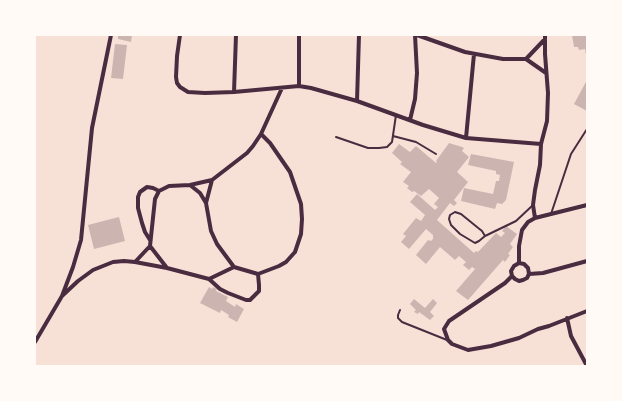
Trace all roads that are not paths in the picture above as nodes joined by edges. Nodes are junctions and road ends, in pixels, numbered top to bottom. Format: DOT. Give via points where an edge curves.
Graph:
graph roads {
  1 [pos="111,35"];
  2 [pos="180,35"];
  3 [pos="236,35"];
  4 [pos="299,35"];
  5 [pos="358,35"];
  6 [pos="416,35"];
  7 [pos="545,37"];
  8 [pos="474,54"];
  9 [pos="526,59"];
  10 [pos="546,73"];
  11 [pos="298,86"];
  12 [pos="282,88"];
  13 [pos="234,92"];
  14 [pos="357,101"];
  15 [pos="396,115"];
  16 [pos="410,120"];
  17 [pos="587,129"];
  18 [pos="261,134"];
  19 [pos="393,136"];
  20 [pos="336,137"];
  21 [pos="466,138"];
  22 [pos="541,144"];
  23 [pos="436,154"];
  24 [pos="212,180"];
  25 [pos="190,185"];
  26 [pos="159,191"];
  27 [pos="206,203"];
  28 [pos="533,205"];
  29 [pos="587,205"];
  30 [pos="552,214"];
  31 [pos="534,218"];
  32 [pos="485,236"];
  33 [pos="150,240"];
  34 [pos="150,246"];
  35 [pos="587,261"];
  36 [pos="135,262"];
  37 [pos="519,263"];
  38 [pos="234,267"];
  39 [pos="167,268"];
  40 [pos="258,274"];
  41 [pos="529,274"];
  42 [pos="512,276"];
  43 [pos="209,279"];
  44 [pos="62,296"];
  45 [pos="400,310"];
  46 [pos="587,311"];
  47 [pos="567,318"];
  48 [pos="448,340"];
  49 [pos="35,342"];
  50 [pos="587,366"];
  1 -- 44 [label="street" via="92,128 81,240"];
  2 -- 13 [label="street" via="176,77 180,87 197,93"];
  3 -- 13 [label="street"];
  4 -- 11 [label="street"];
  5 -- 14 [label="street"];
  6 -- 8 [label="street"];
  6 -- 16 [label="street" via="417,73"];
  7 -- 9 [label="street"];
  7 -- 10 [label="street"];
  8 -- 9 [label="street"];
  8 -- 21 [label="street"];
  9 -- 10 [label="street"];
  10 -- 22 [label="street" via="547,120"];
  11 -- 12 [label="street"];
  11 -- 14 [label="street"];
  12 -- 13 [label="street"];
  12 -- 18 [label="street"];
  14 -- 15 [label="street"];
  15 -- 16 [label="street"];
  15 -- 19 [label="lane"];
  16 -- 21 [label="street"];
  17 -- 30 [label="lane" via="572,154"];
  18 -- 24 [label="street" via="247,153"];
  18 -- 40 [label="street" via="290,172 301,204 302,219 295,252 286,262"];
  19 -- 20 [label="lane" via="387,148 368,148"];
  19 -- 23 [label="lane" via="416,142"];
  21 -- 22 [label="street"];
  22 -- 28 [label="street"];
  24 -- 25 [label="street"];
  24 -- 27 [label="street"];
  25 -- 26 [label="street" via="169,186"];
  25 -- 27 [label="street"];
  26 -- 33 [label="street"];
  26 -- 33 [label="street" via="147,187 138,196 144,232"];
  27 -- 38 [label="street" via="211,231"];
  28 -- 31 [label="street"];
  28 -- 32 [label="lane" via="516,221"];
  29 -- 30 [label="street"];
  30 -- 31 [label="street"];
  31 -- 37 [label="street" via="522,230"];
  32 -- 32 [label="lane" via="474,242 466,239 452,225 450,215 461,214"];
  33 -- 34 [label="street"];
  34 -- 36 [label="street"];
  34 -- 39 [label="street"];
  35 -- 41 [label="street"];
  36 -- 39 [label="street"];
  36 -- 44 [label="street" via="113,262 93,270"];
  37 -- 41 [label="street" via="528,268"];
  37 -- 42 [label="street" via="511,271"];
  38 -- 40 [label="street"];
  38 -- 43 [label="street"];
  39 -- 43 [label="street"];
  40 -- 43 [label="street" via="259,291 250,300 220,289"];
  41 -- 42 [label="street" via="519,281"];
  42 -- 48 [label="street" via="449,321 444,329"];
  44 -- 49 [label="street"];
  45 -- 48 [label="lane" via="398,318 402,322"];
  46 -- 47 [label="street"];
  47 -- 48 [label="street" via="491,346 468,350"];
  47 -- 50 [label="street" via="571,336"];
}
